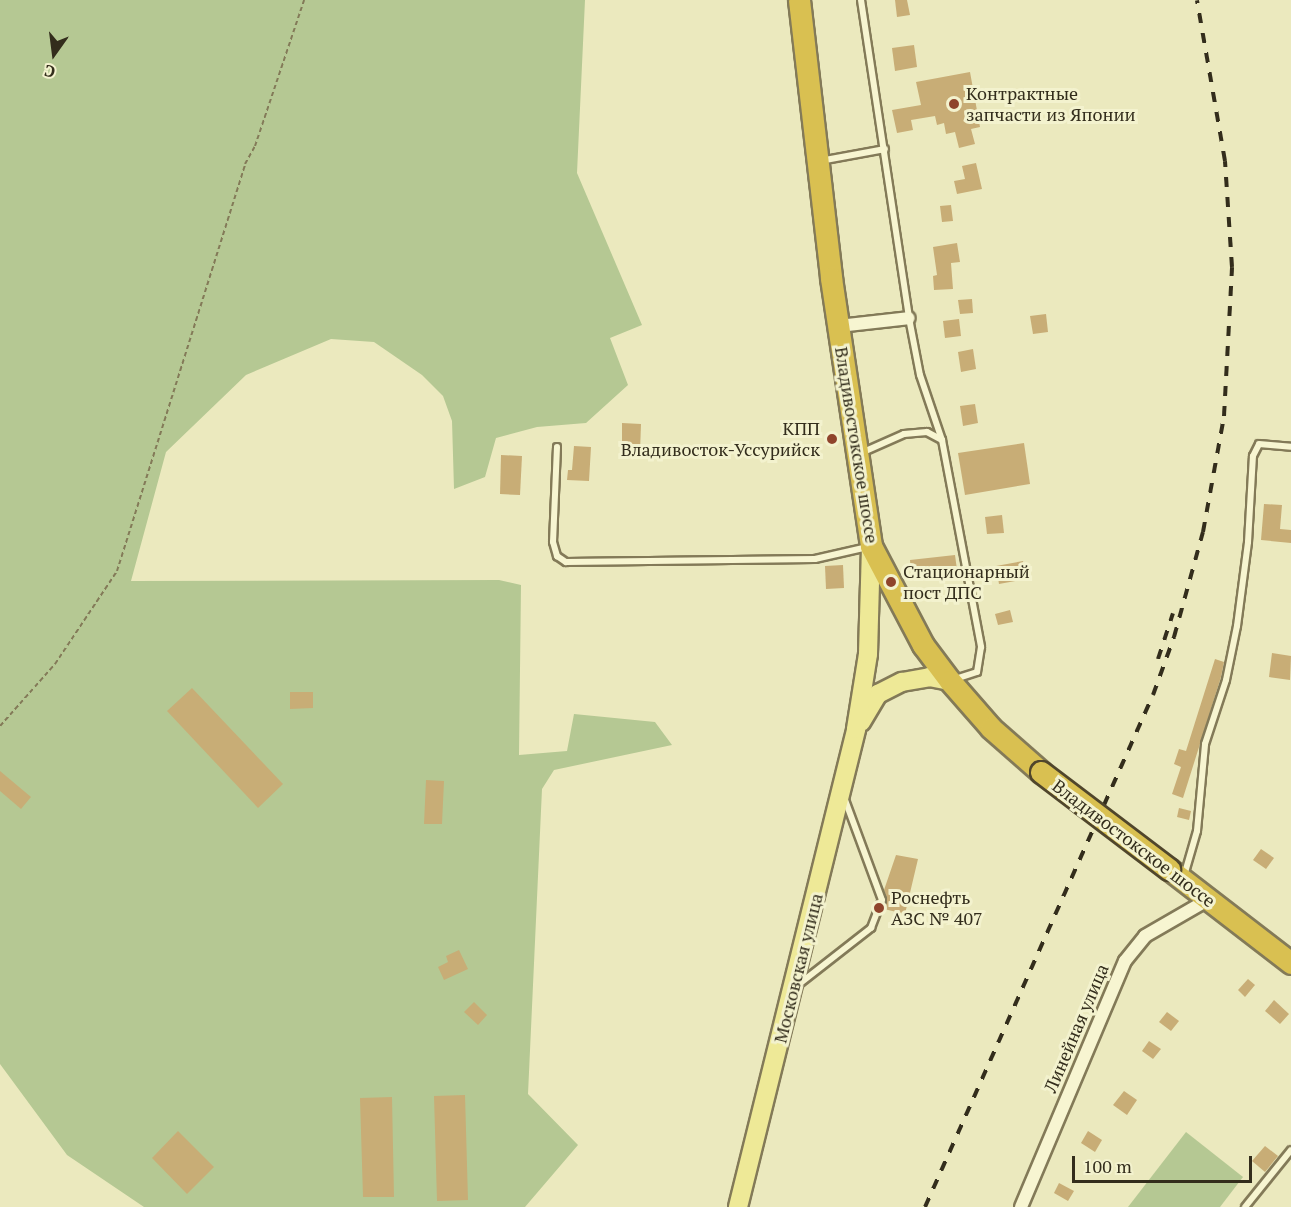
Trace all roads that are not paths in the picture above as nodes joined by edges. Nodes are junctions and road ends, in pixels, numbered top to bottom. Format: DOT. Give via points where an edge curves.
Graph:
graph roads {
  1 [pos="799,0"];
  2 [pos="861,0"];
  3 [pos="885,149"];
  4 [pos="818,161"];
  5 [pos="909,318"];
  6 [pos="838,326"];
  7 [pos="942,440"];
  8 [pos="557,447"];
  9 [pos="1291,447"];
  10 [pos="858,454"];
  11 [pos="871,546"];
  12 [pos="950,681"];
  13 [pos="856,729"];
  14 [pos="841,790"];
  15 [pos="1176,874"];
  16 [pos="1209,899"];
  17 [pos="1291,963"];
  18 [pos="793,989"];
  19 [pos="1291,1150"];
  20 [pos="738,1207"];
  21 [pos="1021,1207"];
  22 [pos="1245,1207"];
  1 -- 4 [label="highway, Владивостокское шоссе"];
  2 -- 3 [label="lane"];
  3 -- 4 [label="lane"];
  3 -- 5 [label="lane"];
  4 -- 6 [label="highway, Владивостокское шоссе"];
  5 -- 6 [label="street"];
  5 -- 7 [label="lane" via="920,375"];
  6 -- 10 [label="highway, Владивостокское шоссе"];
  7 -- 10 [label="lane" via="927,432 904,434"];
  7 -- 12 [label="lane" via="981,647 976,672"];
  8 -- 11 [label="lane" via="553,542 556,556 566,562 815,559"];
  9 -- 15 [label="lane" via="1258,444 1253,456 1248,542 1237,626 1226,680 1205,744 1197,831"];
  10 -- 11 [label="highway, Владивостокское шоссе"];
  11 -- 12 [label="highway, Владивостокское шоссе" via="923,645"];
  11 -- 13 [label="main road, Московская улица" via="868,654"];
  12 -- 13 [label="main road, Московская улица" via="920,679 878,694"];
  12 -- 15 [label="highway, Владивостокское шоссе, bridge" via="991,728 1041,772"];
  13 -- 14 [label="main road, Московская улица"];
  14 -- 18 [label="main road, Московская улица"];
  14 -- 18 [label="lane" via="882,900 871,928"];
  15 -- 16 [label="highway, Владивостокское шоссе"];
  16 -- 17 [label="highway, Владивостокское шоссе"];
  16 -- 21 [label="street, Линейная улица" via="1145,936 1125,961"];
  18 -- 20 [label="main road, Московская улица"];
  19 -- 22 [label="lane"];
}
